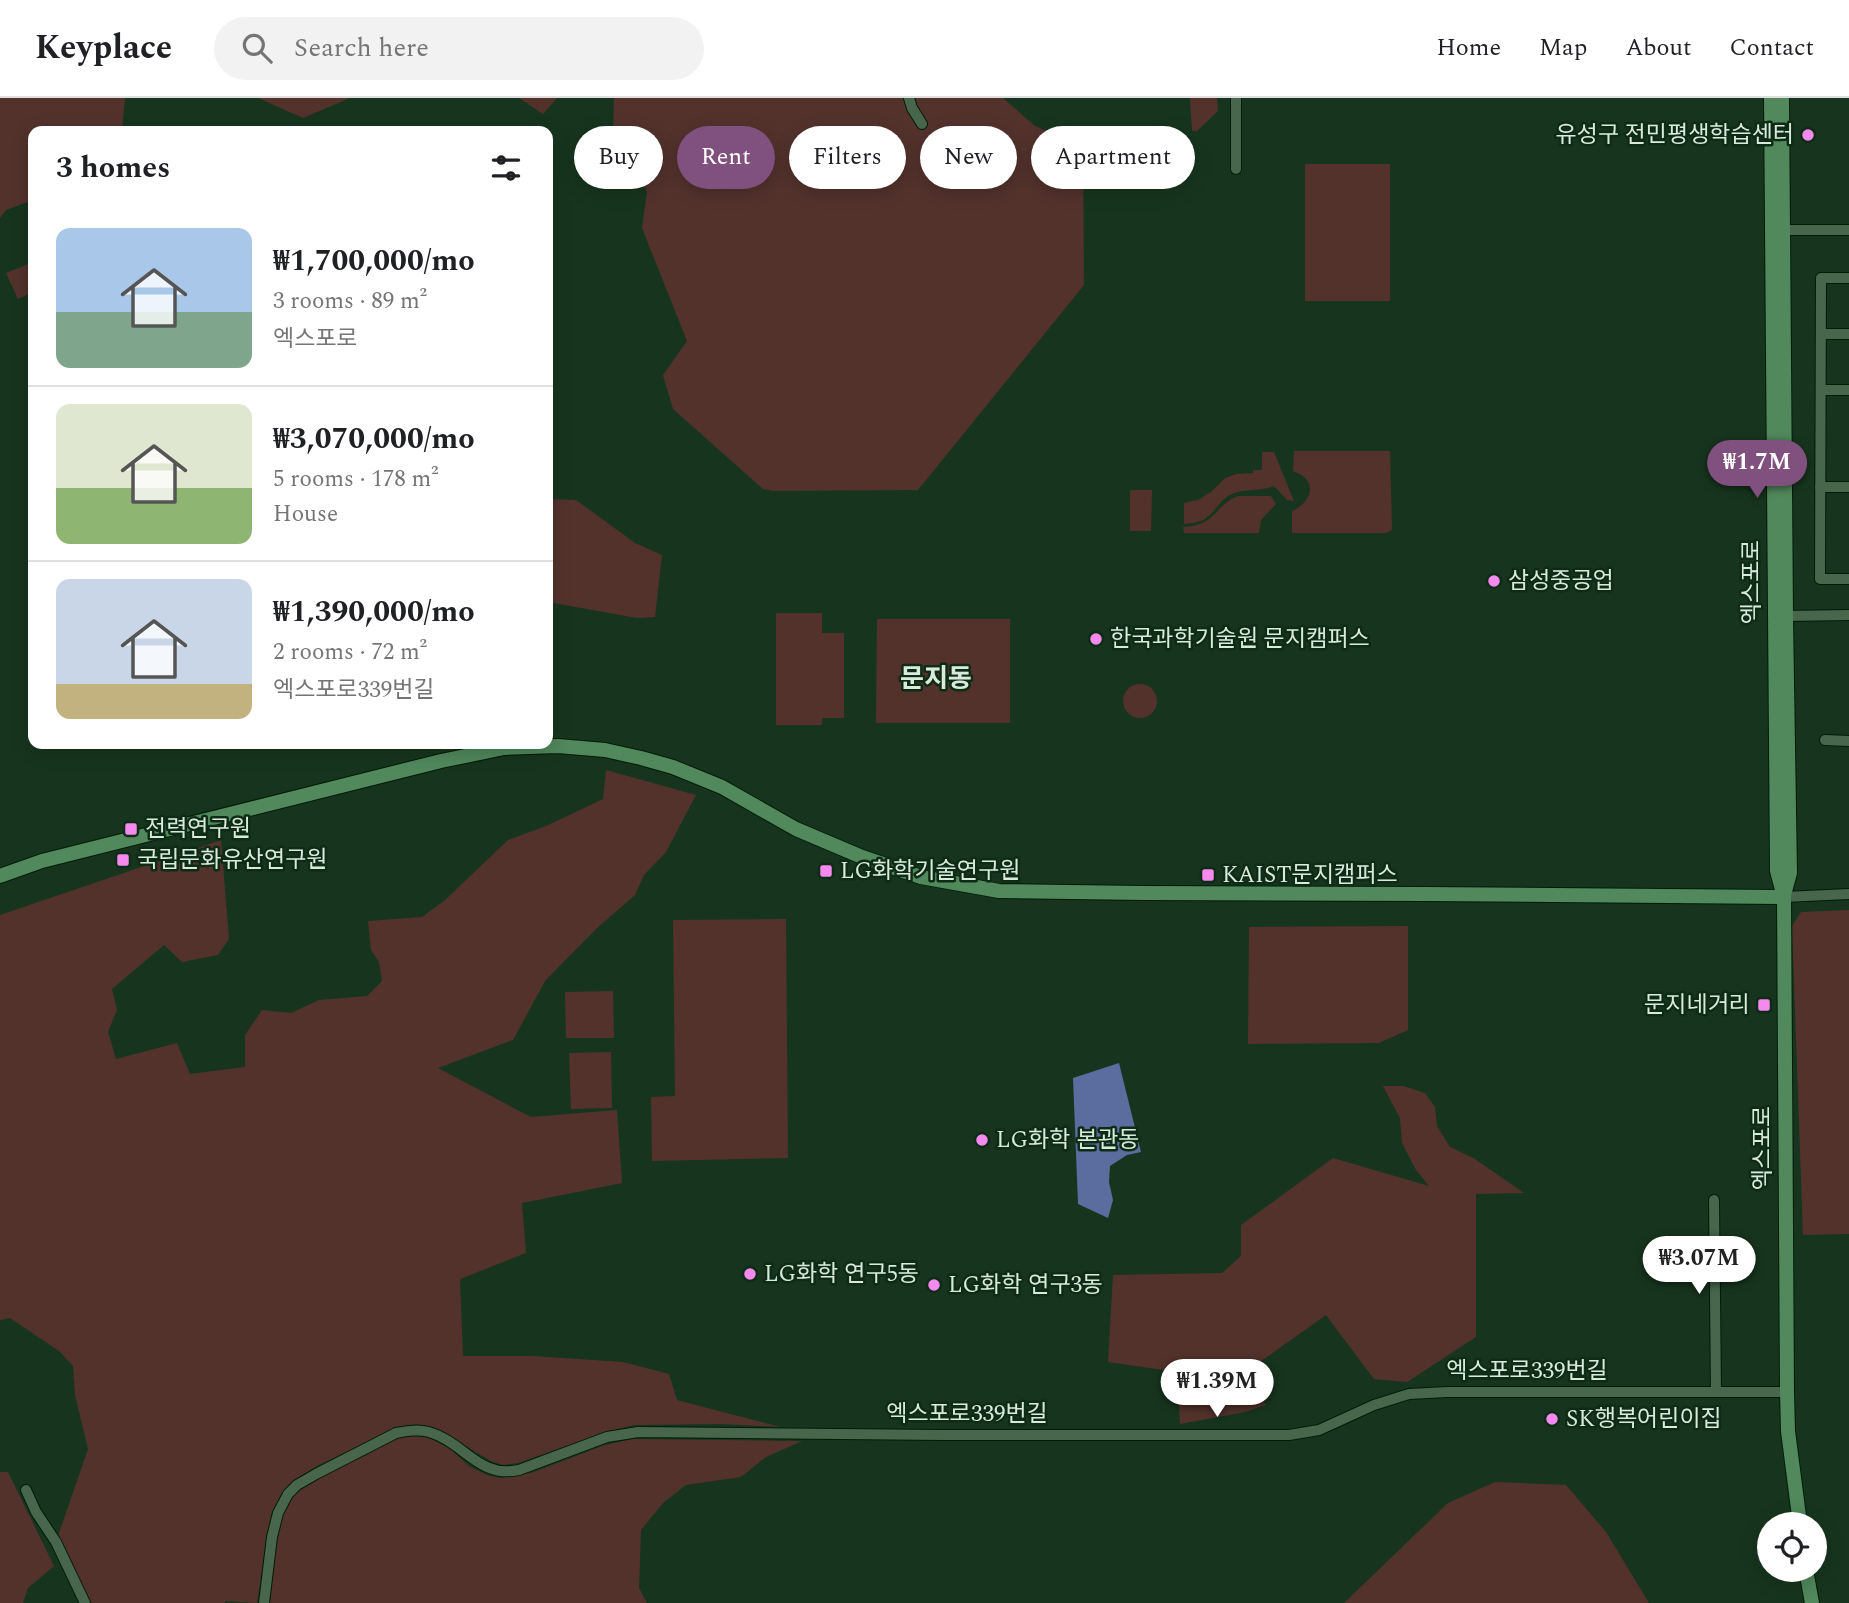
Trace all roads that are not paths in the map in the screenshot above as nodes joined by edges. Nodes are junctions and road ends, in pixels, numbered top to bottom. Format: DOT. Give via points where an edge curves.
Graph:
graph roads {
  1 [pos="909,98"];
  2 [pos="1236,98"];
  3 [pos="1771,98"];
  4 [pos="1783,98"];
  5 [pos="922,124"];
  6 [pos="1236,169"];
  7 [pos="1778,230"];
  8 [pos="1849,230"];
  9 [pos="1849,278"];
  10 [pos="1821,334"];
  11 [pos="1849,334"];
  12 [pos="1821,390"];
  13 [pos="1849,390"];
  14 [pos="1820,487"];
  15 [pos="1849,487"];
  16 [pos="1849,579"];
  17 [pos="1849,615"];
  18 [pos="1786,616"];
  19 [pos="1825,740"];
  20 [pos="1849,740"];
  21 [pos="553,746"];
  22 [pos="498,749"];
  23 [pos="0,876"];
  24 [pos="1849,894"];
  25 [pos="1784,897"];
  26 [pos="1714,1200"];
  27 [pos="1716,1392"];
  28 [pos="1787,1392"];
  29 [pos="26,1489"];
  30 [pos="1798,1512"];
  31 [pos="1808,1582"];
  32 [pos="85,1603"];
  33 [pos="264,1603"];
  34 [pos="1811,1603"];
  1 -- 5 [label="street"];
  2 -- 6 [label="street"];
  3 -- 7 [label="main road, 엑스포로"];
  4 -- 7 [label="main road, 엑스포로"];
  7 -- 8 [label="street"];
  7 -- 18 [label="main road, 엑스포로"];
  7 -- 25 [label="main road, 엑스포로" via="1777,871"];
  9 -- 10 [label="street" via="1821,278"];
  10 -- 11 [label="street"];
  10 -- 12 [label="street"];
  12 -- 13 [label="street"];
  12 -- 14 [label="street"];
  14 -- 15 [label="street"];
  14 -- 16 [label="street" via="1820,579"];
  17 -- 18 [label="street"];
  18 -- 25 [label="main road, 엑스포로" via="1790,873"];
  19 -- 20 [label="street"];
  21 -- 25 [label="main road" via="605,750 673,767 862,857 921,877 999,891"];
  22 -- 23 [label="main road" via="42,861"];
  24 -- 25 [label="street"];
  25 -- 28 [label="main road, 엑스포로"];
  26 -- 27 [label="street"];
  27 -- 28 [label="street, 엑스포로339번길"];
  27 -- 33 [label="street, 엑스포로339번길" via="1409,1394 1319,1430 1289,1435 638,1432 607,1437 506,1473 479,1463 430,1432 408,1431 316,1474 288,1494 272,1537"];
  28 -- 30 [label="main road, 엑스포로"];
  29 -- 32 [label="street"];
  31 -- 34 [label="main road"];
}
